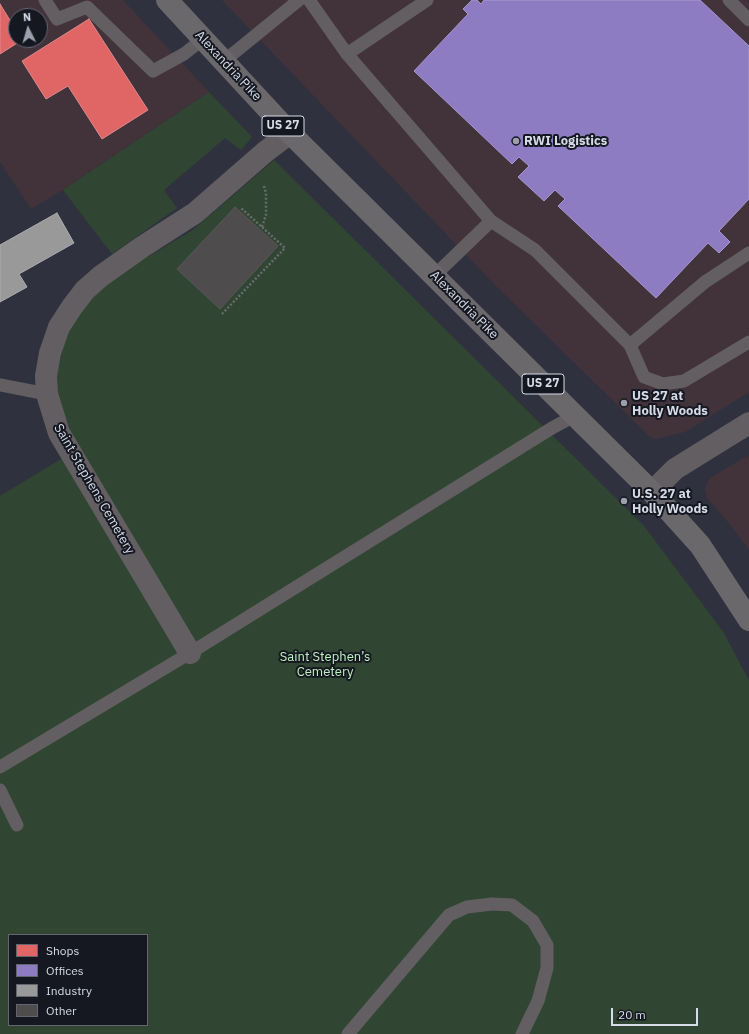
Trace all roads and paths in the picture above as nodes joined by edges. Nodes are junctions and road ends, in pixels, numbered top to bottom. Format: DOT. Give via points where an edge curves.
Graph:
graph roads {
  1 [pos="45,0"];
  2 [pos="167,0"];
  3 [pos="299,0"];
  4 [pos="309,0"];
  5 [pos="427,0"];
  6 [pos="729,0"];
  7 [pos="749,20"];
  8 [pos="203,39"];
  9 [pos="347,54"];
  10 [pos="224,61"];
  11 [pos="290,133"];
  12 [pos="253,162"];
  13 [pos="222,190"];
  14 [pos="491,220"];
  15 [pos="262,227"];
  16 [pos="749,253"];
  17 [pos="434,276"];
  18 [pos="222,314"];
  19 [pos="749,342"];
  20 [pos="630,345"];
  21 [pos="0,386"];
  22 [pos="47,394"];
  23 [pos="576,415"];
  24 [pos="749,424"];
  25 [pos="652,492"];
  26 [pos="748,615"];
  27 [pos="190,653"];
  28 [pos="0,767"];
  29 [pos="0,790"];
  30 [pos="17,825"];
  31 [pos="348,1034"];
  32 [pos="522,1034"];
  1 -- 8 [label="lane" via="58,19 87,7 153,70 184,54"];
  2 -- 8 [label="main road, Alexandria Pike / US 27"];
  3 -- 10 [label="lane"];
  4 -- 9 [label="lane"];
  5 -- 9 [label="lane"];
  6 -- 7 [label="lane"];
  8 -- 10 [label="main road, Alexandria Pike / US 27"];
  9 -- 14 [label="lane"];
  10 -- 11 [label="main road, Alexandria Pike / US 27"];
  11 -- 12 [label="street, Saint Stephens Cemetery"];
  11 -- 17 [label="main road, Alexandria Pike / US 27"];
  12 -- 13 [label="street, Saint Stephens Cemetery"];
  12 -- 15 [label="path" via="261,175 266,193 266,214"];
  13 -- 15 [label="path"];
  13 -- 22 [label="street, Saint Stephens Cemetery" via="85,290 59,327 46,376"];
  14 -- 17 [label="lane"];
  14 -- 20 [label="lane" via="535,250"];
  15 -- 18 [label="path" via="285,248"];
  16 -- 20 [label="lane" via="705,282"];
  17 -- 23 [label="main road, Alexandria Pike / US 27"];
  19 -- 20 [label="lane" via="684,381 663,384 644,377"];
  21 -- 22 [label="lane"];
  22 -- 27 [label="street, Saint Stephens Cemetery" via="59,433"];
  23 -- 25 [label="main road, Alexandria Pike / US 27"];
  23 -- 27 [label="lane"];
  24 -- 25 [label="street" via="675,469"];
  25 -- 26 [label="main road, Alexandria Pike / US 27" via="700,545"];
  27 -- 28 [label="lane"];
  29 -- 30 [label="lane"];
  31 -- 32 [label="lane" via="450,915 467,907 492,904 512,905 533,921 547,945 547,968 543,986"];
}
